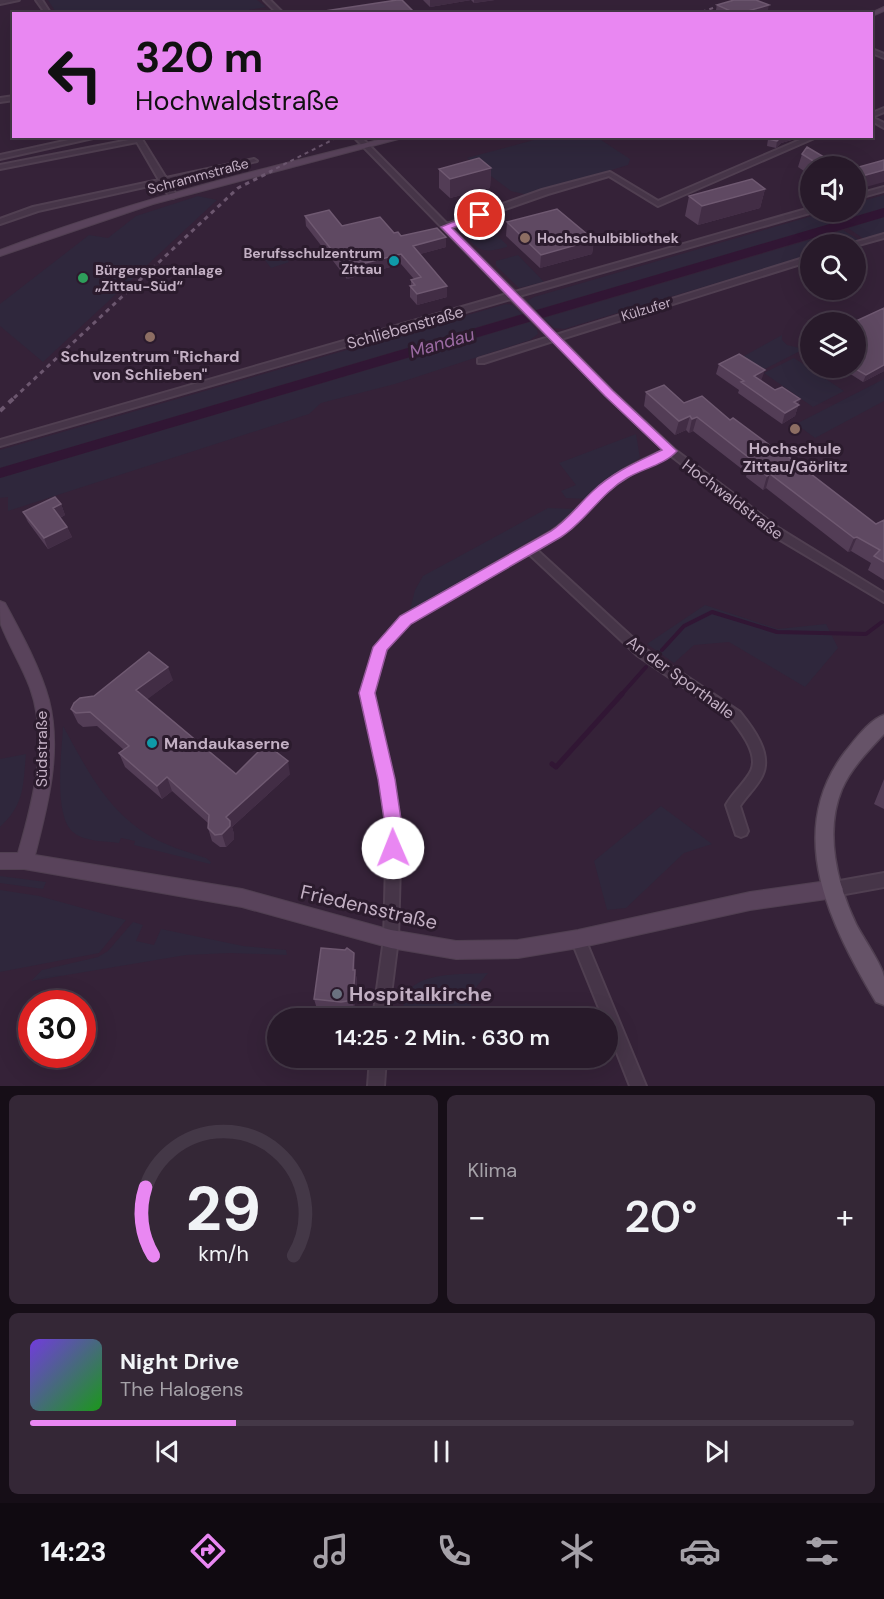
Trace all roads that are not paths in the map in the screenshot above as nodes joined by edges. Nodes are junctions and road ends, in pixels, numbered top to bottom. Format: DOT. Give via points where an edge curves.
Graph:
graph roads {
  1 [pos="16,0"];
  2 [pos="267,0"];
  3 [pos="0,2"];
  4 [pos="280,12"];
  5 [pos="90,138"];
  6 [pos="137,138"];
  7 [pos="358,138"];
  8 [pos="399,138"];
  9 [pos="811,138"];
  10 [pos="366,147"];
  11 [pos="0,157"];
  12 [pos="254,161"];
  13 [pos="0,167"];
  14 [pos="161,180"];
  15 [pos="884,189"];
  16 [pos="866,194"];
  17 [pos="173,196"];
  18 [pos="800,213"];
  19 [pos="0,222"];
  20 [pos="446,227"];
  21 [pos="884,236"];
  22 [pos="866,241"];
  23 [pos="0,253"];
  24 [pos="800,261"];
  25 [pos="513,296"];
  26 [pos="554,338"];
  27 [pos="481,361"];
  28 [pos="0,443"];
  29 [pos="670,451"];
  30 [pos="530,549"];
  31 [pos="884,598"];
  32 [pos="0,607"];
  33 [pos="884,722"];
  34 [pos="741,831"];
  35 [pos="0,861"];
  36 [pos="24,861"];
  37 [pos="884,880"];
  38 [pos="834,889"];
  39 [pos="391,939"];
  40 [pos="578,939"];
  41 [pos="884,994"];
  42 [pos="382,1008"];
  43 [pos="377,1068"];
  44 [pos="376,1086"];
  45 [pos="638,1086"];
  1 -- 3 [label="street"];
  2 -- 4 [label="street"];
  5 -- 11 [label="street"];
  6 -- 13 [label="street"];
  6 -- 14 [label="street"];
  7 -- 10 [label="street, Hochwaldstraße"];
  8 -- 10 [label="main road, Schrammstraße"];
  9 -- 20 [label="street" via="658,204 610,174"];
  10 -- 17 [label="main road, Schrammstraße"];
  10 -- 20 [label="street, Hochwaldstraße"];
  12 -- 14 [label="street"];
  14 -- 17 [label="street"];
  14 -- 19 [label="street" via="36,209"];
  15 -- 16 [label="street"];
  17 -- 23 [label="main road, Schrammstraße" via="99,217"];
  18 -- 25 [label="street, Schliebenstraße"];
  20 -- 25 [label="street, Hochwaldstraße"];
  21 -- 22 [label="street"];
  24 -- 26 [label="street, Külzufer"];
  25 -- 26 [label="street, Hochwaldstraße"];
  25 -- 28 [label="street, Schliebenstraße"];
  26 -- 27 [label="street, Külzufer"];
  26 -- 29 [label="street, Hochwaldstraße"];
  29 -- 30 [label="street" via="621,476 570,525"];
  29 -- 31 [label="street, Hochwaldstraße" via="776,532"];
  30 -- 34 [label="street, An der Sporthalle" via="641,652 745,726 760,764 733,805"];
  30 -- 39 [label="street" via="405,620 381,647 367,693 394,826"];
  32 -- 36 [label="main road, Südstraße" via="41,699 45,725 41,796"];
  33 -- 38 [label="main road" via="841,773 825,813 824,855"];
  35 -- 36 [label="main road, Friedensstraße"];
  36 -- 39 [label="main road, Friedensstraße" via="242,898"];
  37 -- 38 [label="street"];
  38 -- 40 [label="main road, Friedensstraße" via="750,901"];
  38 -- 41 [label="main road" via="861,955"];
  39 -- 40 [label="main road, Friedensstraße" via="456,950 518,949"];
  39 -- 42 [label="street"];
  40 -- 45 [label="street"];
  43 -- 44 [label="street"];
}
